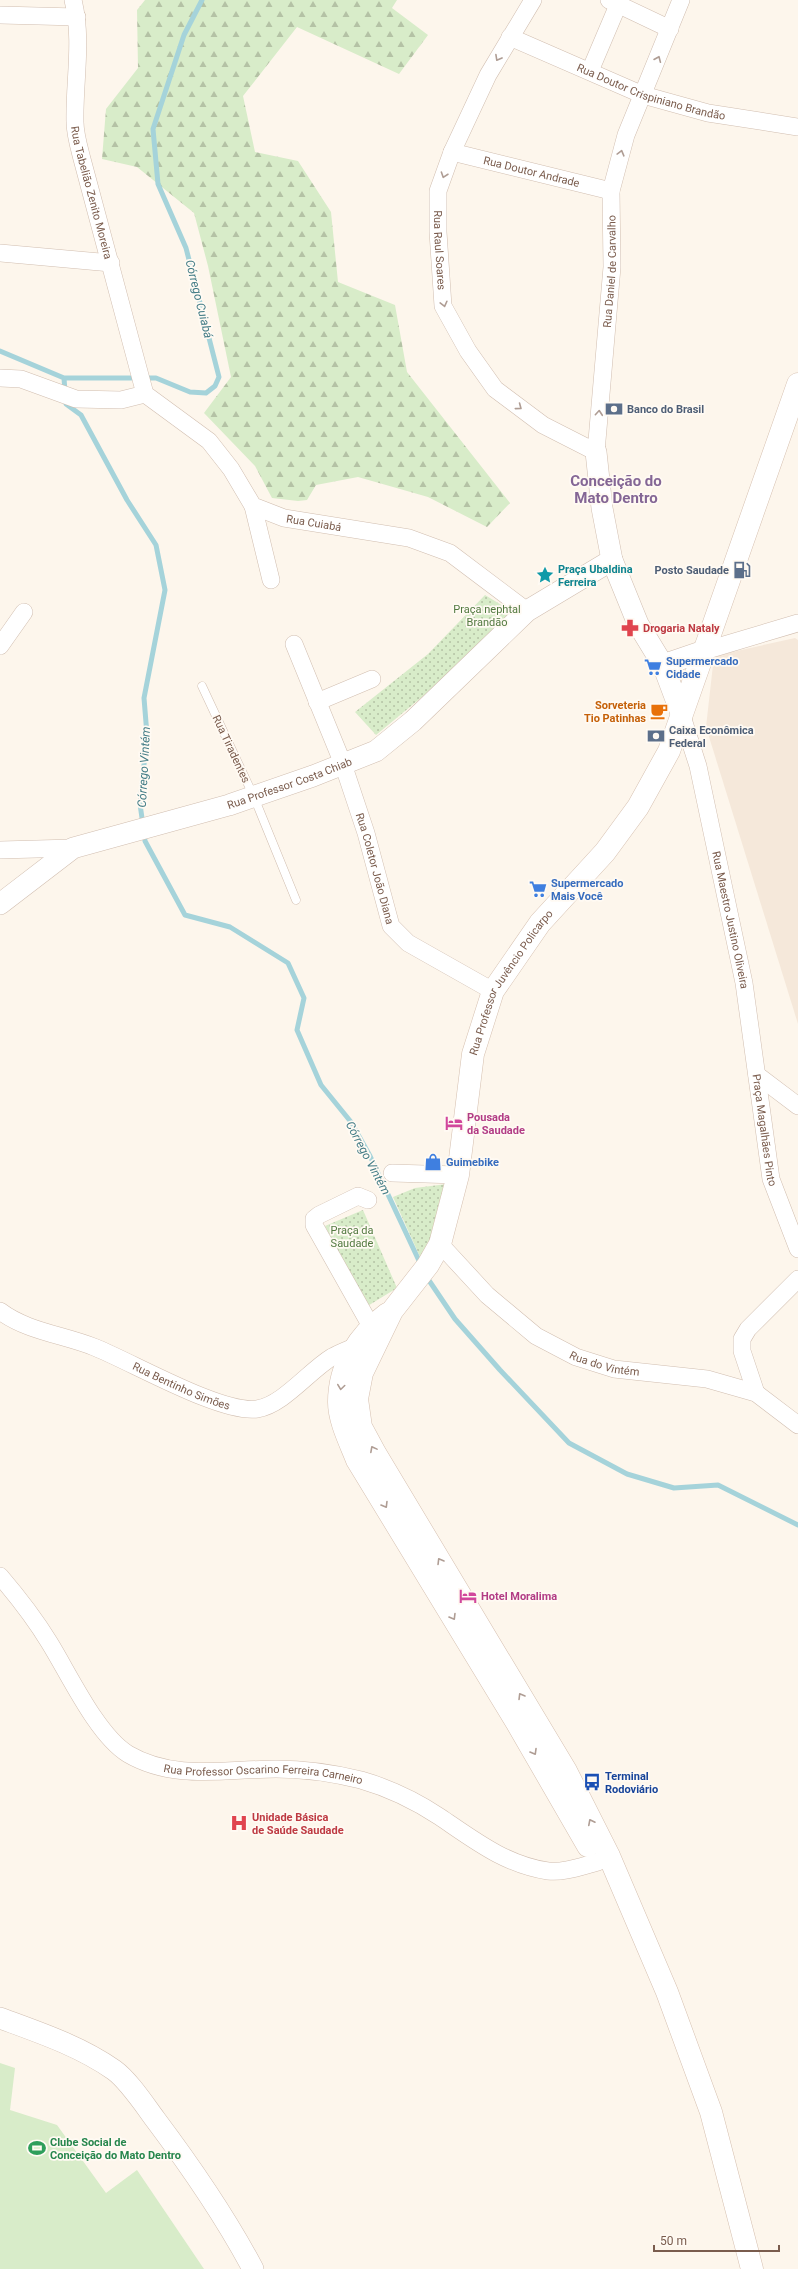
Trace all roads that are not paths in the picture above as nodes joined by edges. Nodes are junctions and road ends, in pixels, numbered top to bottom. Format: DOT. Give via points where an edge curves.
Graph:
graph roads {
  1 [pos="73,0"];
  2 [pos="533,0"];
  3 [pos="681,0"];
  4 [pos="614,2"];
  5 [pos="0,15"];
  6 [pos="77,17"];
  7 [pos="670,29"];
  8 [pos="510,37"];
  9 [pos="590,71"];
  10 [pos="643,95"];
  11 [pos="798,127"];
  12 [pos="452,152"];
  13 [pos="611,191"];
  14 [pos="0,253"];
  15 [pos="111,262"];
  16 [pos="0,378"];
  17 [pos="798,384"];
  18 [pos="142,387"];
  19 [pos="596,452"];
  20 [pos="254,506"];
  21 [pos="612,560"];
  22 [pos="272,580"];
  23 [pos="527,610"];
  24 [pos="24,612"];
  25 [pos="796,625"];
  26 [pos="294,644"];
  27 [pos="0,646"];
  28 [pos="704,651"];
  29 [pos="662,665"];
  30 [pos="372,679"];
  31 [pos="202,686"];
  32 [pos="317,702"];
  33 [pos="682,713"];
  34 [pos="343,764"];
  35 [pos="254,797"];
  36 [pos="73,848"];
  37 [pos="0,850"];
  38 [pos="296,900"];
  39 [pos="0,904"];
  40 [pos="494,991"];
  41 [pos="757,1075"];
  42 [pos="798,1106"];
  43 [pos="392,1173"];
  44 [pos="458,1175"];
  45 [pos="368,1200"];
  46 [pos="793,1221"];
  47 [pos="440,1244"];
  48 [pos="798,1249"];
  49 [pos="798,1279"];
  50 [pos="0,1311"];
  51 [pos="375,1334"];
  52 [pos="354,1347"];
  53 [pos="756,1393"];
  54 [pos="798,1425"];
  55 [pos="0,1576"];
  56 [pos="525,1719"];
  57 [pos="598,1862"];
  58 [pos="635,1921"];
  59 [pos="0,2018"];
  60 [pos="253,2269"];
  61 [pos="752,2269"];
  1 -- 6 [label="street, Rua Tabelião Zenito Moreira"];
  2 -- 8 [label="street, Rua Raul Soares"];
  3 -- 7 [label="street, Rua Daniel de Carvalho"];
  4 -- 7 [label="street"];
  4 -- 9 [label="street"];
  5 -- 6 [label="street"];
  6 -- 15 [label="street, Rua Tabelião Zenito Moreira" via="78,81 75,123 82,159"];
  10 -- 7 [label="street, Rua Daniel de Carvalho, one-way"];
  8 -- 9 [label="street, Rua Doutor Crispiniano Brandão"];
  8 -- 12 [label="street, Rua Raul Soares, one-way" via="488,75"];
  9 -- 10 [label="street, Rua Doutor Crispiniano Brandão"];
  10 -- 11 [label="street, Rua Doutor Crispiniano Brandão" via="708,113"];
  13 -- 10 [label="street, Rua Daniel de Carvalho, one-way" via="626,135"];
  12 -- 13 [label="street, Rua Doutor Andrade"];
  12 -- 19 [label="street, Rua Raul Soares, one-way" via="438,191 443,306 468,351 495,389 543,425"];
  19 -- 13 [label="street, Rua Daniel de Carvalho, one-way" via="612,267"];
  14 -- 15 [label="street"];
  15 -- 18 [label="street, Rua Tabelião Zenito Moreira"];
  16 -- 18 [label="street" via="21,379 76,399 121,400"];
  17 -- 28 [label="main road, Rua Professor Juvêncio Policarpo"];
  18 -- 20 [label="street" via="209,441"];
  19 -- 21 [label="street" via="602,508"];
  20 -- 22 [label="street"];
  20 -- 23 [label="street, Rua Cuiabá" via="284,518 409,538 450,553"];
  21 -- 23 [label="street"];
  21 -- 29 [label="street" via="638,624"];
  23 -- 34 [label="street, Rua Professor Costa Chiab" via="413,721 376,751"];
  24 -- 27 [label="street"];
  25 -- 28 [label="street"];
  26 -- 32 [label="street, Rua Coletor João Diana"];
  28 -- 29 [label="street"];
  28 -- 33 [label="main road, Rua Professor Juvêncio Policarpo"];
  29 -- 33 [label="street"];
  30 -- 32 [label="street"];
  31 -- 35 [label="lane, Rua Tiradentes"];
  32 -- 34 [label="street, Rua Coletor João Diana"];
  33 -- 40 [label="main road, Rua Professor Juvêncio Policarpo" via="669,751 638,807 605,852 540,923"];
  33 -- 41 [label="street, Rua Maestro Justino Oliveira" via="698,766 744,983"];
  34 -- 35 [label="street, Rua Professor Costa Chiab"];
  34 -- 40 [label="street, Rua Coletor João Diana" via="366,833 391,926 408,943"];
  35 -- 36 [label="street, Rua Professor Costa Chiab"];
  35 -- 38 [label="lane, Rua Tiradentes"];
  36 -- 37 [label="street, Rua Professor Costa Chiab"];
  36 -- 39 [label="street"];
  40 -- 44 [label="main road, Rua Professor Juvêncio Policarpo" via="473,1054"];
  41 -- 42 [label="street, Praça Magalhães Pinto"];
  41 -- 46 [label="street, Praça Magalhães Pinto" via="771,1179"];
  43 -- 44 [label="street"];
  44 -- 47 [label="main road"];
  45 -- 51 [label="street" via="358,1196 319,1215 314,1219 314,1225"];
  46 -- 48 [label="street, Praça Magalhães Pinto"];
  47 -- 51 [label="main road" via="428,1266"];
  47 -- 53 [label="street, Rua do Vintém" via="487,1294 536,1336 576,1356 614,1369 707,1379"];
  49 -- 53 [label="street" via="748,1329 742,1339 742,1351"];
  50 -- 52 [label="street, Rua Bentinho Simões" via="25,1324 94,1346 211,1399 240,1409 258,1409 272,1404 332,1357"];
  51 -- 52 [label="main road"];
  56 -- 51 [label="main road, one-way" via="361,1427 357,1399 362,1373"];
  52 -- 56 [label="main road, one-way" via="344,1369 339,1402 346,1433 354,1453"];
  53 -- 54 [label="street, Rua do Vintém"];
  55 -- 57 [label="street, Rua Professor Oscarino Ferreira Carneiro" via="48,1640 108,1736 126,1753 148,1764 208,1773 275,1769 334,1774 363,1781 407,1797 483,1847 518,1864 549,1871"];
  56 -- 57 [label="main road, one-way"];
  58 -- 56 [label="main road, one-way" via="609,1856 566,1771"];
  57 -- 58 [label="main road"];
  58 -- 61 [label="main road" via="667,1992 711,2112"];
  59 -- 60 [label="street" via="78,2050 115,2070 186,2160 237,2239"];
}
